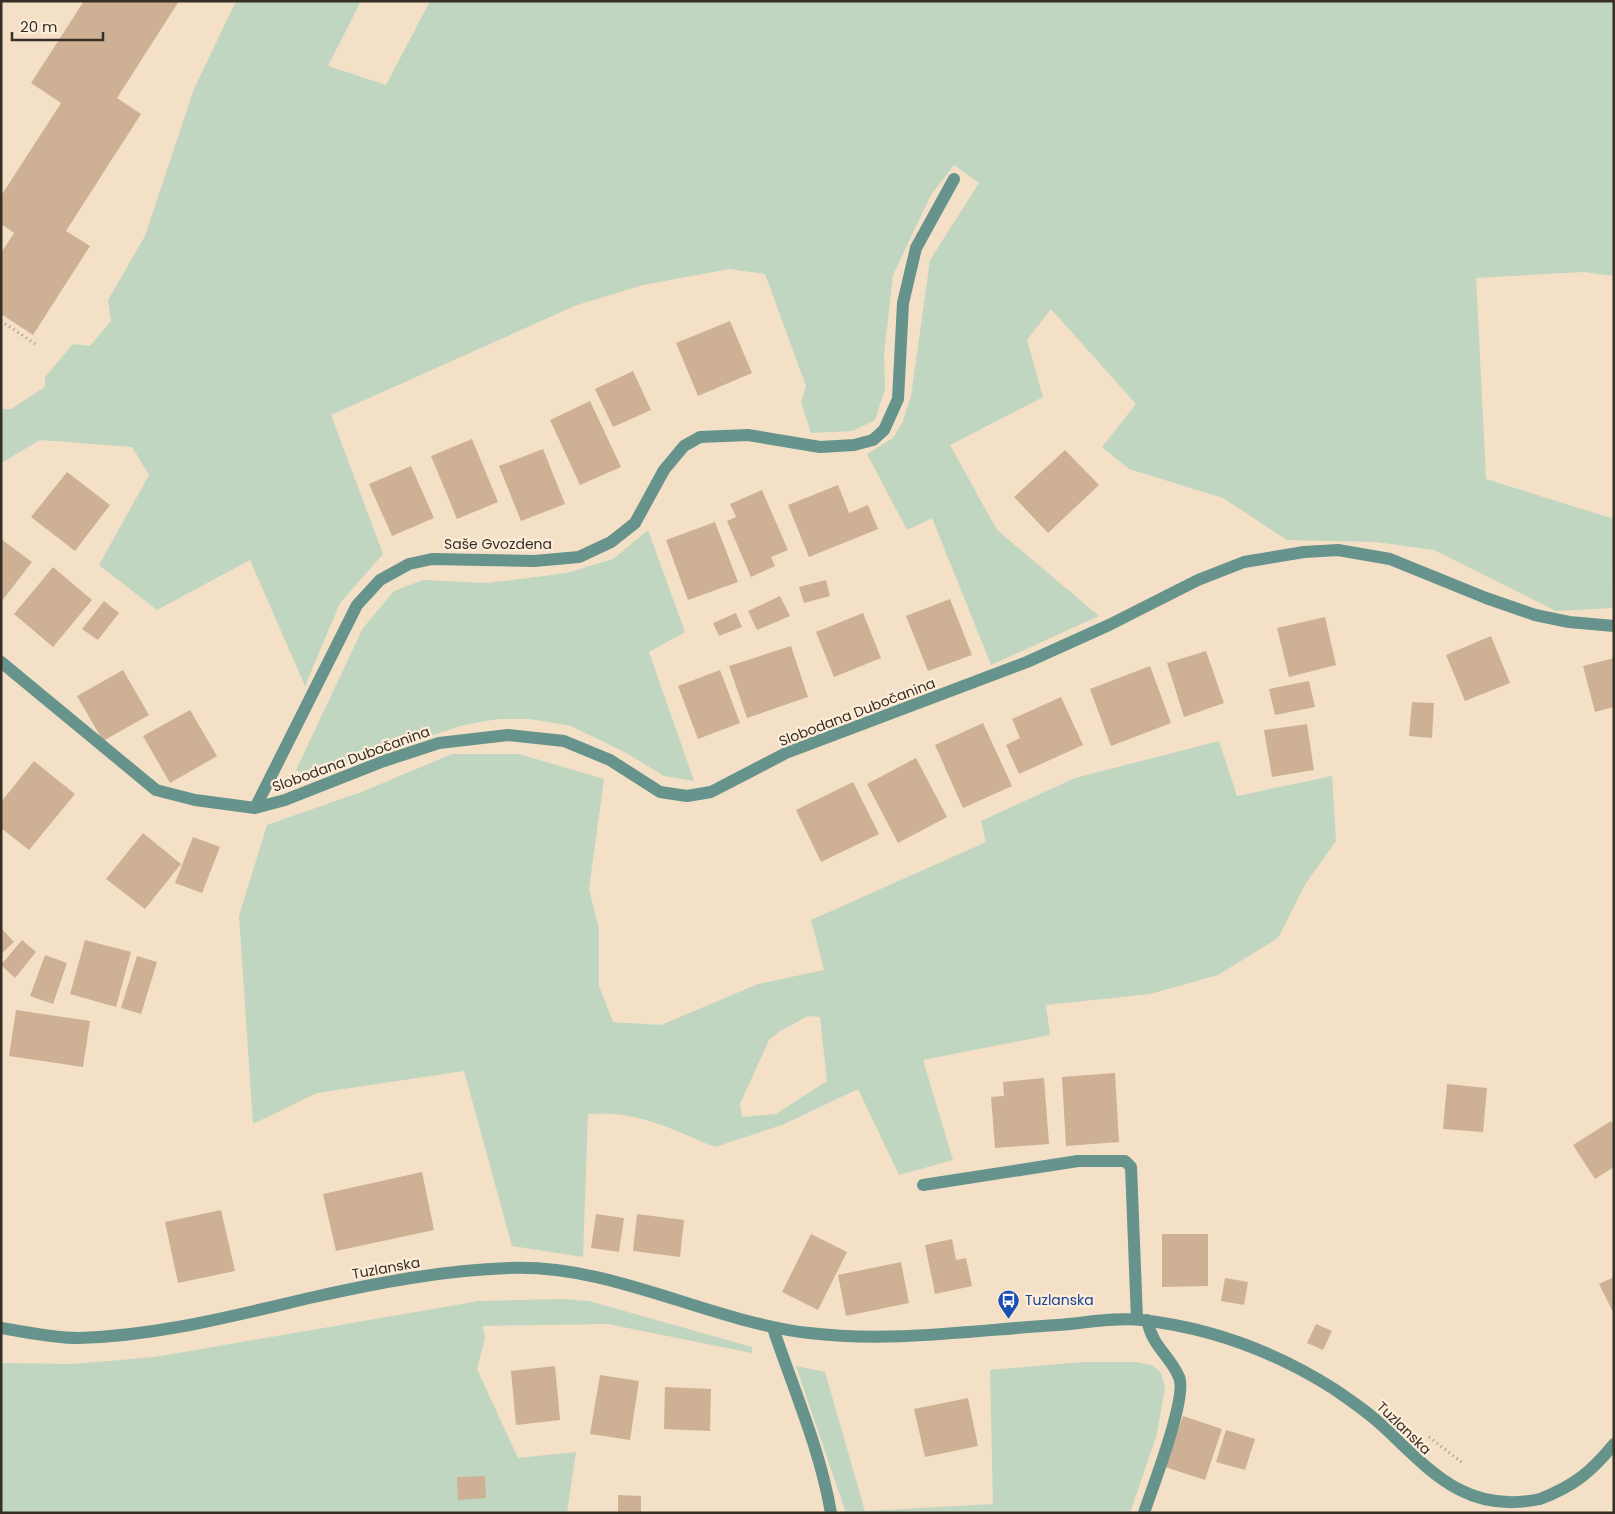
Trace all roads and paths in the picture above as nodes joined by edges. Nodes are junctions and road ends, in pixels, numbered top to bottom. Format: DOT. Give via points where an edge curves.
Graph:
graph roads {
  1 [pos="954,179"];
  2 [pos="1,321"];
  3 [pos="37,345"];
  4 [pos="1614,626"];
  5 [pos="1,662"];
  6 [pos="256,808"];
  7 [pos="923,1185"];
  8 [pos="1142,1320"];
  9 [pos="1,1328"];
  10 [pos="772,1328"];
  11 [pos="1614,1444"];
  12 [pos="831,1513"];
  13 [pos="1144,1513"];
  1 -- 6 [label="street, Saše Gvozdena" via="916,248 903,303 898,399 884,430 874,440 854,446 820,447 748,435 700,437 684,446 664,470 635,523 611,542 579,557 534,561 432,559 409,564 380,580 357,605"];
  2 -- 3 [label="path"];
  4 -- 6 [label="street, Slobodana Dubočanina" via="1535,615 1390,559 1338,550 1304,552 1244,562 1198,580 1027,662 786,753 711,792 687,796 660,792 610,760 564,741 508,736 439,743"];
  5 -- 6 [label="street, Slobodana Dubočanina" via="156,790 195,800"];
  7 -- 8 [label="street" via="1078,1161 1125,1160 1131,1167"];
  8 -- 10 [label="street, Tuzlanska" via="870,1336 811,1334"];
  8 -- 11 [label="street, Tuzlanska" via="1203,1331 1292,1364 1364,1411 1457,1495 1481,1505 1504,1507 1530,1503 1566,1489 1596,1466"];
  8 -- 13 [label="street" via="1179,1377 1181,1386 1174,1425"];
  9 -- 10 [label="street, Tuzlanska" via="74,1338 132,1334 174,1329 432,1275 512,1268 578,1274"];
  10 -- 12 [label="street" via="804,1414"];
}
